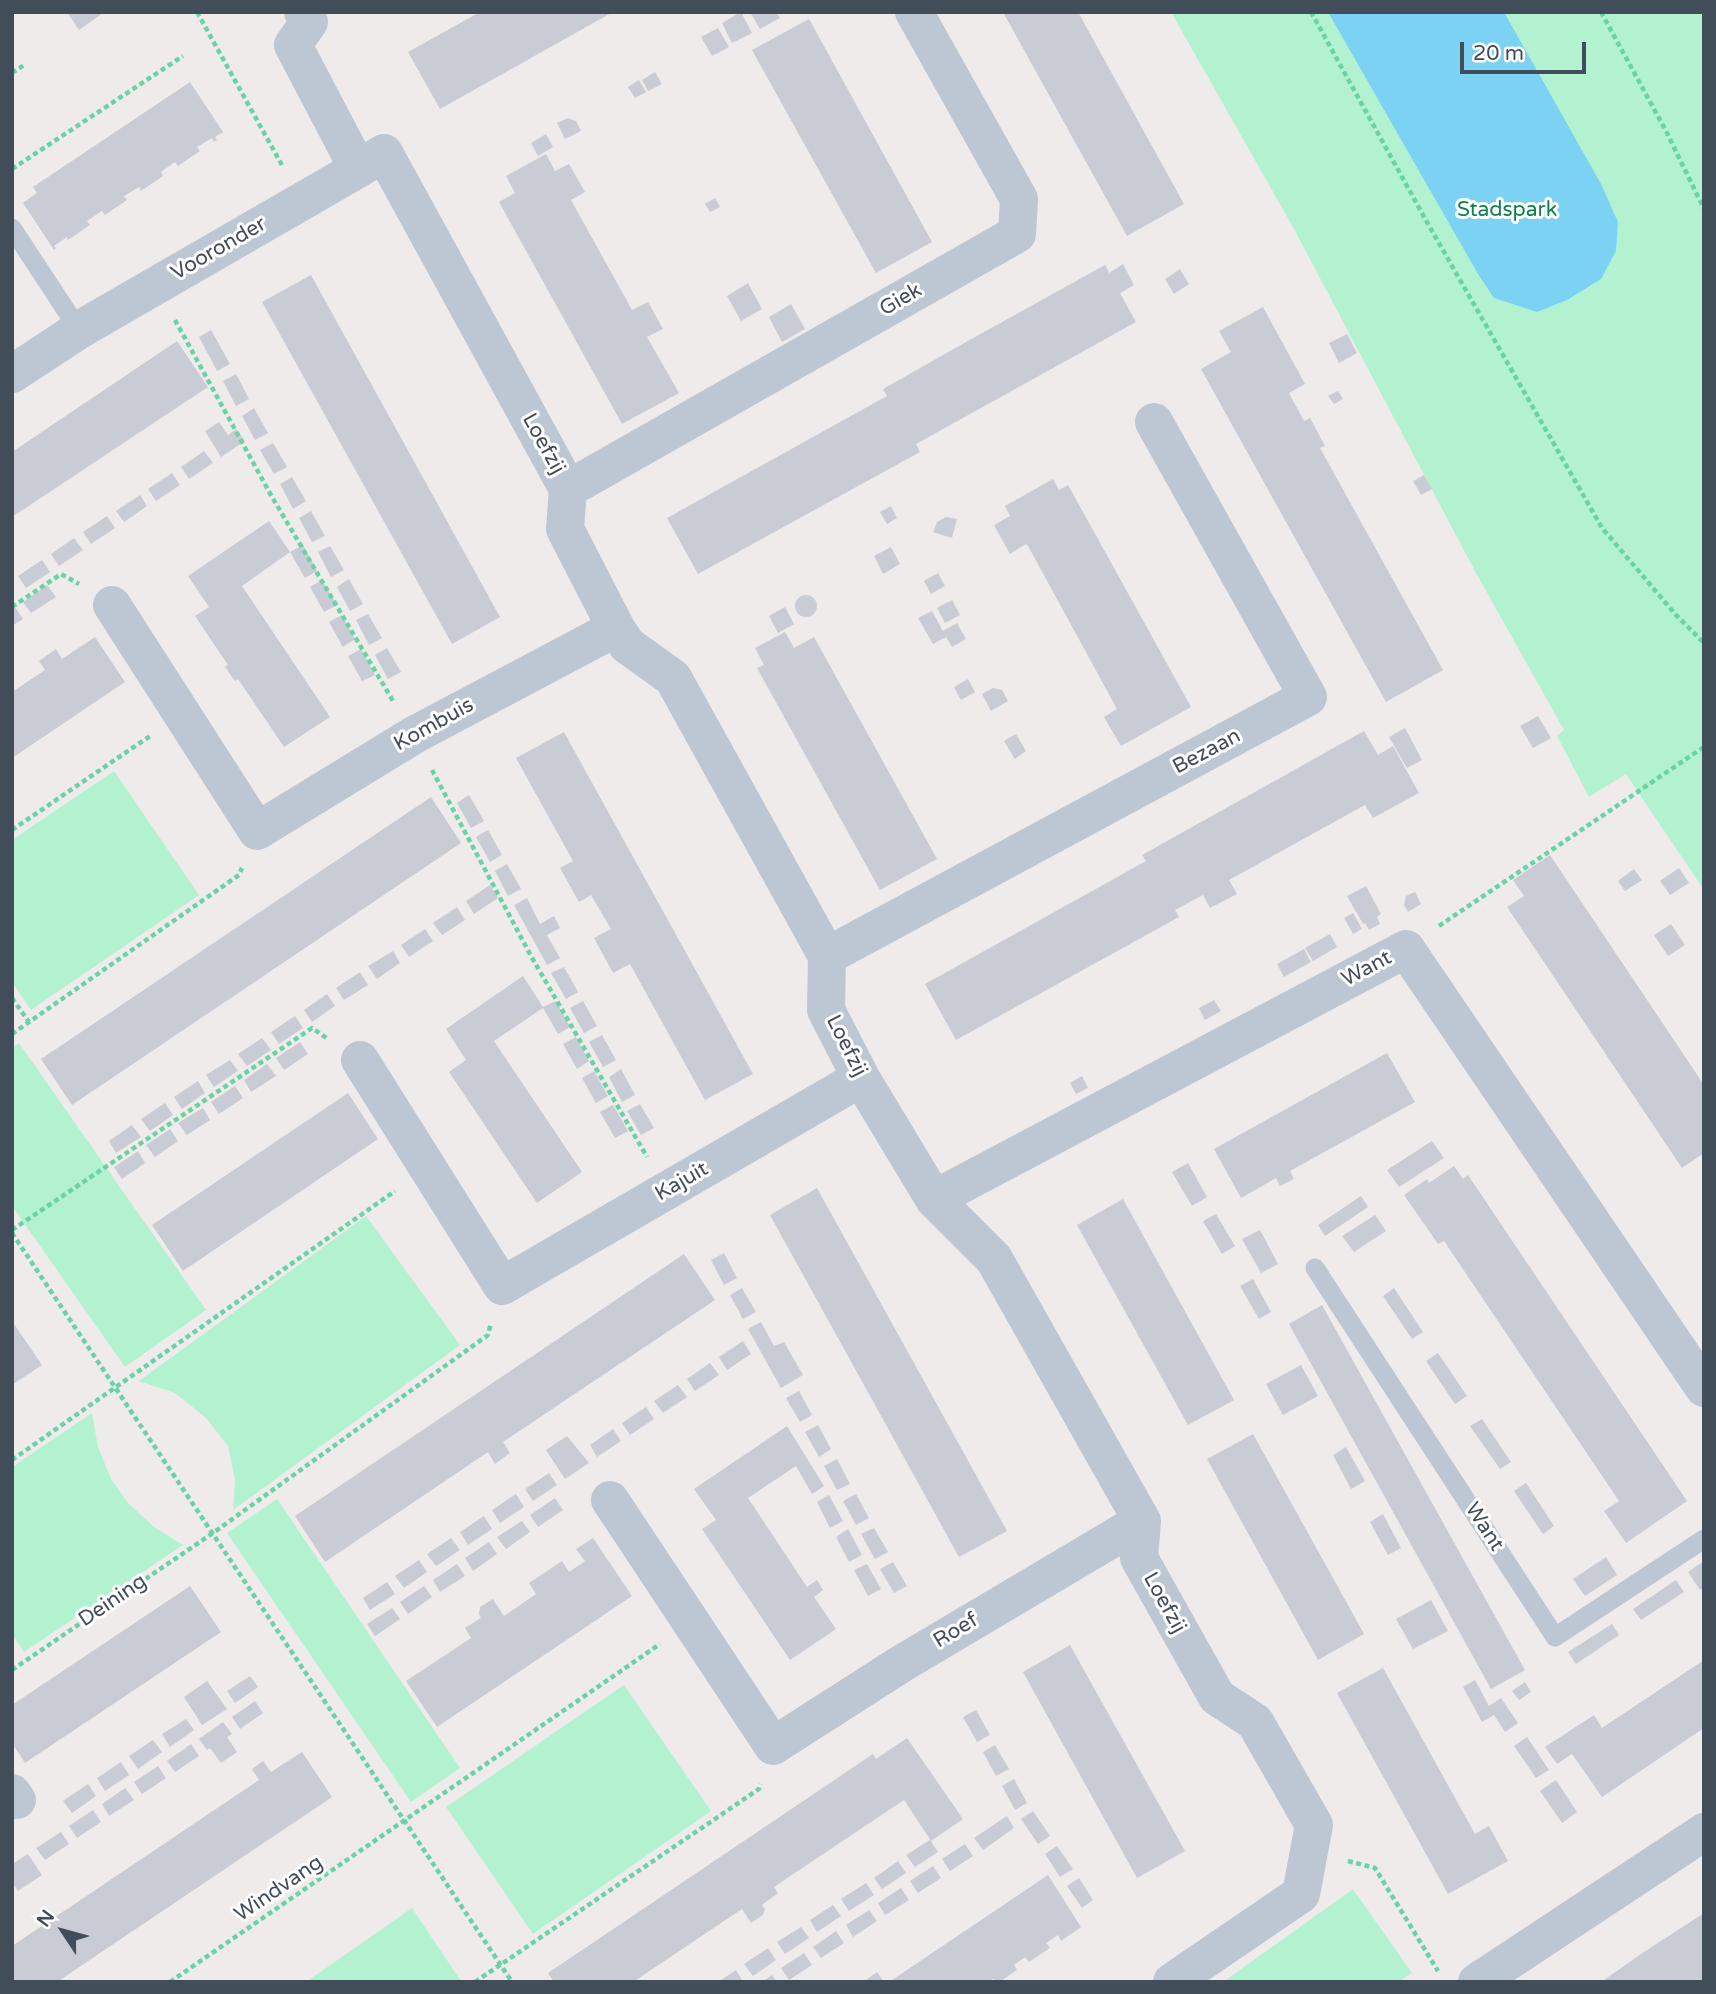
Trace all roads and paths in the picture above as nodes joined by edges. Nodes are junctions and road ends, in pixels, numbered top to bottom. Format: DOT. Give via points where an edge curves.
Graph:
graph roads {
  1 [pos="197,12"];
  2 [pos="914,12"];
  3 [pos="1311,12"];
  4 [pos="1601,12"];
  5 [pos="313,15"];
  6 [pos="183,56"];
  7 [pos="24,65"];
  8 [pos="12,73"];
  9 [pos="12,169"];
  10 [pos="358,169"];
  11 [pos="286,172"];
  12 [pos="1704,209"];
  13 [pos="12,229"];
  14 [pos="79,330"];
  15 [pos="12,374"];
  16 [pos="1154,422"];
  17 [pos="568,489"];
  18 [pos="112,605"];
  19 [pos="12,607"];
  20 [pos="616,628"];
  21 [pos="1704,643"];
  22 [pos="183,714"];
  23 [pos="1704,747"];
  24 [pos="12,830"];
  25 [pos="257,831"];
  26 [pos="1406,948"];
  27 [pos="827,956"];
  28 [pos="12,998"];
  29 [pos="29,1022"];
  30 [pos="12,1034"];
  31 [pos="360,1060"];
  32 [pos="862,1078"];
  33 [pos="428,1168"];
  34 [pos="934,1199"];
  35 [pos="12,1231"];
  36 [pos="1315,1268"];
  37 [pos="502,1286"];
  38 [pos="116,1388"];
  39 [pos="1704,1388"];
  40 [pos="12,1460"];
  41 [pos="610,1500"];
  42 [pos="1142,1521"];
  43 [pos="213,1533"];
  44 [pos="1704,1539"];
  45 [pos="691,1623"];
  46 [pos="12,1670"];
  47 [pos="773,1746"];
  48 [pos="405,1821"];
  49 [pos="1704,1832"];
  50 [pos="1310,1850"];
  51 [pos="500,1964"];
  52 [pos="170,1982"];
  53 [pos="475,1982"];
  54 [pos="512,1982"];
  55 [pos="1172,1982"];
  56 [pos="1444,1982"];
  57 [pos="1476,1982"];
  1 -- 11 [label="path"];
  2 -- 17 [label="street, Giek" via="1019,199 1017,233"];
  3 -- 21 [label="path" via="1602,528"];
  4 -- 12 [label="path"];
  5 -- 10 [label="street" via="293,45"];
  6 -- 9 [label="path"];
  7 -- 8 [label="path"];
  10 -- 14 [label="street, Vooronder"];
  10 -- 17 [label="street, Loefzij" via="384,153"];
  13 -- 14 [label="lane"];
  14 -- 15 [label="street, Vooronder"];
  16 -- 27 [label="street, Bezaan" via="1308,697"];
  17 -- 20 [label="street, Loefzij" via="565,529"];
  18 -- 19 [label="path" via="61,574"];
  18 -- 22 [label="street"];
  20 -- 25 [label="street, Kombuis" via="414,735"];
  20 -- 27 [label="street, Loefzij" via="627,645 673,678"];
  22 -- 24 [label="path"];
  22 -- 25 [label="street"];
  23 -- 26 [label="path"];
  25 -- 29 [label="path" via="239,875"];
  26 -- 34 [label="street, Want"];
  26 -- 39 [label="street, Want"];
  27 -- 32 [label="street, Loefzij" via="826,1010"];
  28 -- 29 [label="path"];
  29 -- 30 [label="path"];
  31 -- 33 [label="street"];
  31 -- 35 [label="path" via="312,1028"];
  32 -- 34 [label="street, Loefzij"];
  32 -- 37 [label="street, Kajuit"];
  33 -- 37 [label="street"];
  33 -- 38 [label="path"];
  34 -- 42 [label="street, Loefzij" via="994,1259"];
  35 -- 38 [label="path"];
  36 -- 44 [label="lane, Want" via="1555,1637"];
  37 -- 43 [label="path" via="488,1335"];
  38 -- 40 [label="path"];
  38 -- 43 [label="path"];
  41 -- 45 [label="street"];
  42 -- 47 [label="street, Roef"];
  42 -- 50 [label="street, Loefzij" via="1139,1558 1217,1697 1255,1722 1314,1825"];
  43 -- 46 [label="path, Deining"];
  43 -- 48 [label="path"];
  45 -- 47 [label="street"];
  45 -- 48 [label="path"];
  47 -- 51 [label="path" via="759,1789"];
  48 -- 51 [label="path"];
  48 -- 52 [label="path, Windvang"];
  49 -- 57 [label="street"];
  50 -- 55 [label="street, Loefzij" via="1301,1894"];
  50 -- 56 [label="path" via="1375,1868"];
  51 -- 53 [label="path"];
  51 -- 54 [label="path"];
}
